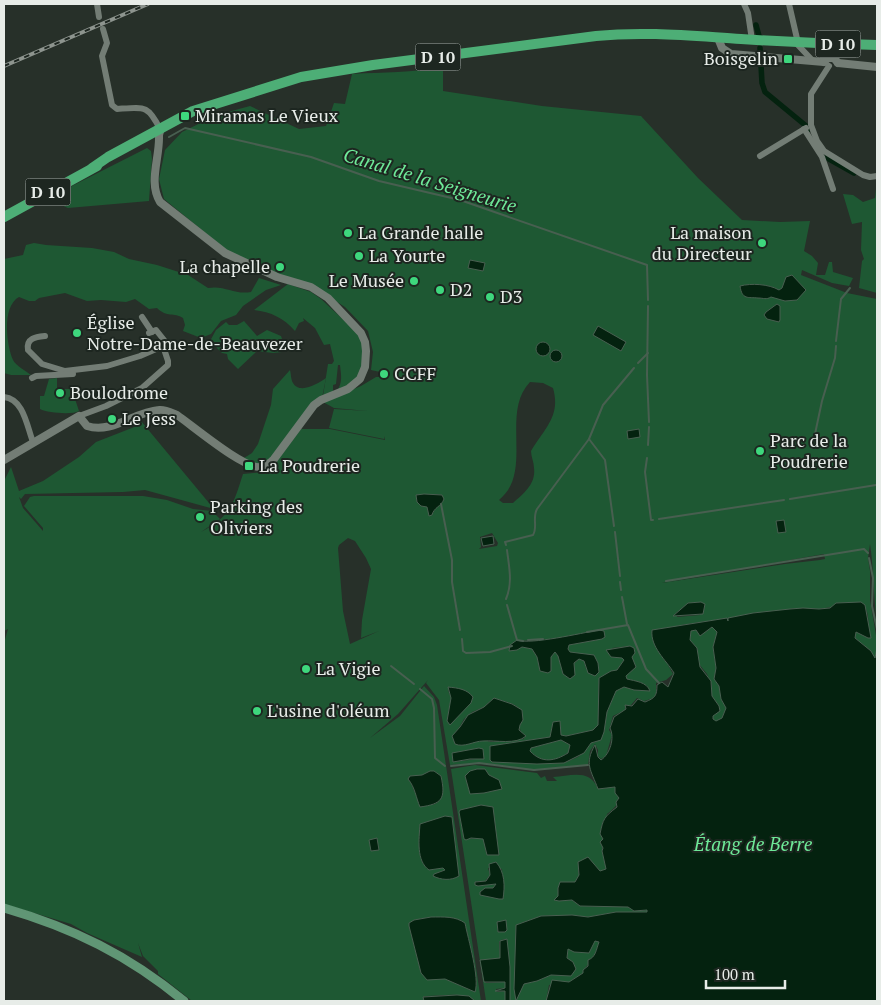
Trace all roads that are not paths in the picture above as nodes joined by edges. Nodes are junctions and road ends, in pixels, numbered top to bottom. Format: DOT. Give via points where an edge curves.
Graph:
graph roads {
  1 [pos="97,4"];
  2 [pos="744,4"];
  3 [pos="789,4"];
  4 [pos="99,17"];
  5 [pos="103,28"];
  6 [pos="718,38"];
  7 [pos="752,40"];
  8 [pos="797,43"];
  9 [pos="877,45"];
  10 [pos="812,61"];
  11 [pos="826,64"];
  12 [pos="877,67"];
  13 [pos="217,104"];
  14 [pos="812,125"];
  15 [pos="804,129"];
  16 [pos="160,133"];
  17 [pos="760,156"];
  18 [pos="92,168"];
  19 [pos="877,176"];
  20 [pos="833,189"];
  21 [pos="4,217"];
  22 [pos="142,317"];
  23 [pos="45,336"];
  24 [pos="166,355"];
  25 [pos="82,369"];
  26 [pos="32,378"];
  27 [pos="4,397"];
  28 [pos="79,416"];
  29 [pos="33,442"];
  30 [pos="4,460"];
  31 [pos="4,908"];
  32 [pos="184,1001"];
  1 -- 4 [label="street"];
  2 -- 7 [label="street"];
  3 -- 8 [label="street"];
  5 -- 16 [label="street" via="107,43 102,56 112,104 117,109 143,108 153,115"];
  6 -- 7 [label="main road, D 10"];
  6 -- 10 [label="street" via="722,48 731,54"];
  6 -- 13 [label="main road, D 10" via="641,33 596,36 339,70 283,82"];
  7 -- 8 [label="main road, D 10"];
  8 -- 9 [label="main road, D 10"];
  8 -- 10 [label="street"];
  10 -- 11 [label="street"];
  11 -- 12 [label="street" via="828,58 834,58 838,62"];
  11 -- 14 [label="street" via="811,94"];
  13 -- 16 [label="main road, D 10"];
  13 -- 16 [label="main road, D 10" via="193,112"];
  14 -- 15 [label="street"];
  14 -- 19 [label="street" via="824,151 863,175"];
  15 -- 17 [label="street"];
  15 -- 20 [label="street" via="822,157"];
  16 -- 18 [label="main road, D 10"];
  16 -- 18 [label="main road, D 10"];
  16 -- 28 [label="street" via="154,186 160,202 225,253 328,298 361,333 366,351 363,374 356,383 314,406 268,464 261,467 244,464 171,412 158,410 102,429 87,426"];
  18 -- 21 [label="main road, D 10"];
  22 -- 24 [label="street" via="152,332 164,340"];
  23 -- 25 [label="street" via="28,342 28,350 36,360 60,370"];
  24 -- 25 [label="street" via="163,346 140,356"];
  24 -- 28 [label="street" via="168,365 142,388"];
  25 -- 26 [label="street" via="75,374"];
  27 -- 29 [label="street" via="17,402"];
  28 -- 29 [label="street"];
  29 -- 30 [label="street"];
  31 -- 32 [label="main road" via="54,923 113,952 154,977"];
}
